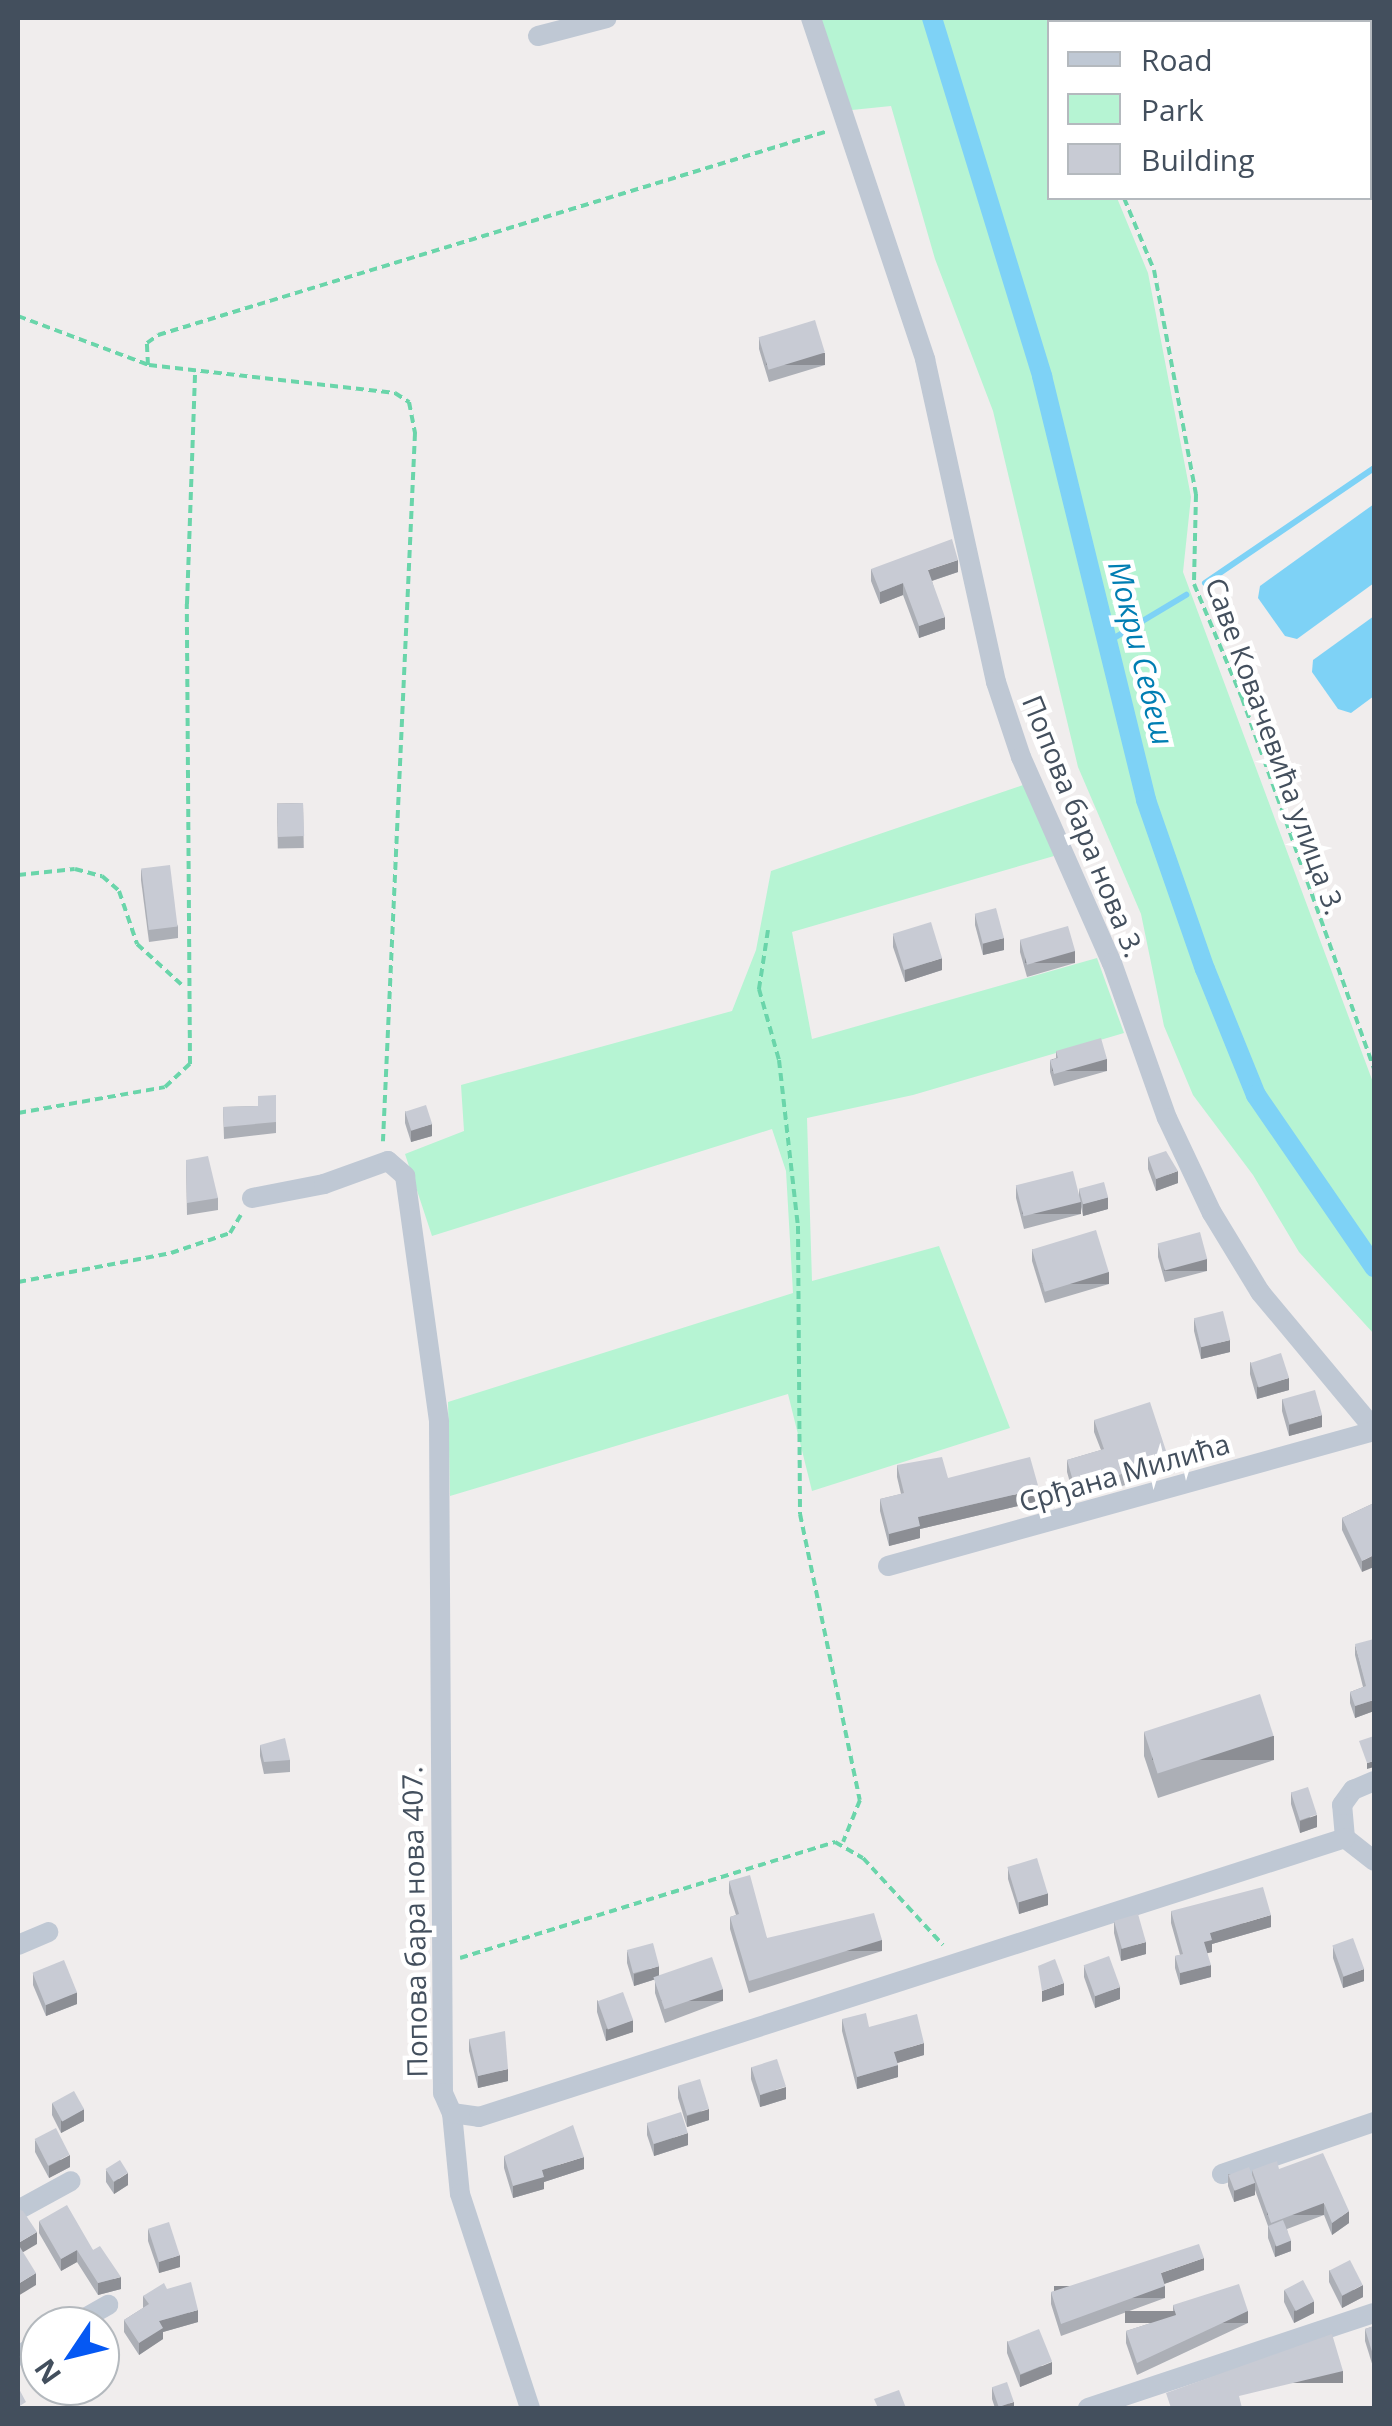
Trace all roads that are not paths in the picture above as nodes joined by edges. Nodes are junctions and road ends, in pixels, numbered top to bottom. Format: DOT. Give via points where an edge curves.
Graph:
graph roads {
  1 [pos="607,18"];
  2 [pos="811,18"];
  3 [pos="538,36"];
  4 [pos="252,1198"];
  5 [pos="1374,1430"];
  6 [pos="888,1566"];
  7 [pos="1374,1781"];
  8 [pos="1345,1838"];
  9 [pos="1374,1861"];
  10 [pos="48,1932"];
  11 [pos="18,1946"];
  12 [pos="452,2113"];
  13 [pos="1374,2122"];
  14 [pos="1222,2174"];
  15 [pos="71,2181"];
  16 [pos="18,2210"];
  17 [pos="1374,2313"];
  18 [pos="530,2408"];
  19 [pos="1088,2408"];
  1 -- 3 [label="street"];
  2 -- 5 [label="street, Попова бара нова 3." via="924,359 1002,701 1112,963 1166,1118 1260,1292"];
  4 -- 12 [label="street, Попова бара нова 407." via="324,1184 388,1161 400,1166 408,1188 439,1422 440,1962 443,2092"];
  5 -- 6 [label="street, Срђана Милића"];
  7 -- 8 [label="street" via="1342,1805"];
  8 -- 9 [label="street"];
  8 -- 12 [label="street, Попова бара нова 407." via="479,2117"];
  10 -- 11 [label="street"];
  12 -- 18 [label="street" via="460,2194"];
  13 -- 14 [label="street"];
  15 -- 16 [label="street"];
  17 -- 19 [label="street"];
}
